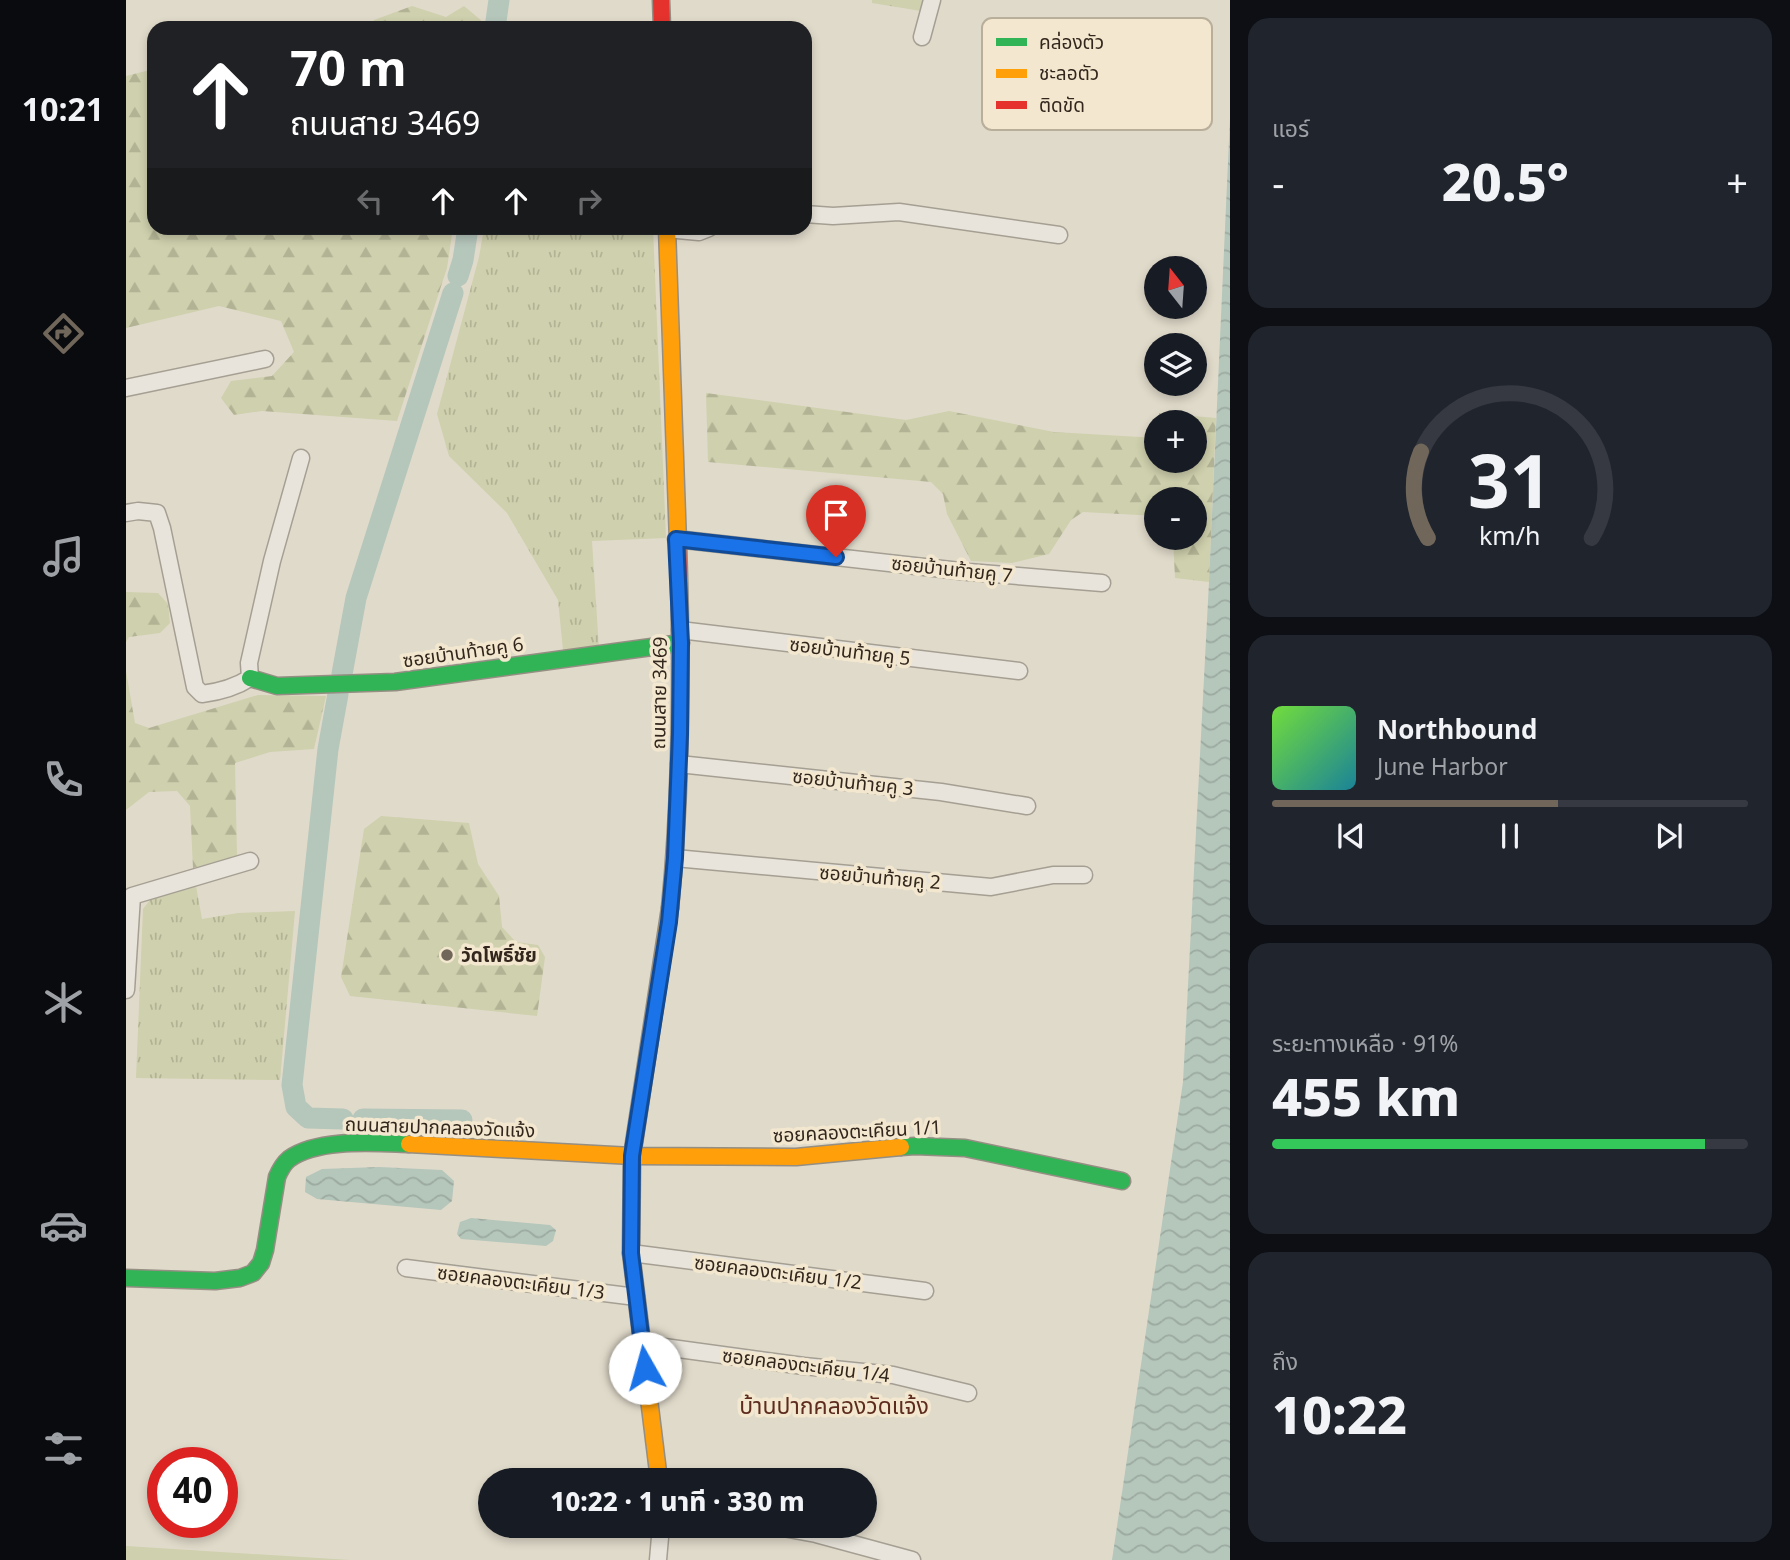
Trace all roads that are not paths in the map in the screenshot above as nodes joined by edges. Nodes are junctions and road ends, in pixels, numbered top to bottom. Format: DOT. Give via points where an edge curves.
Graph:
graph roads {
  1 [pos="661,0"];
  2 [pos="932,0"];
  3 [pos="662,21"];
  4 [pos="922,37"];
  5 [pos="812,214"];
  6 [pos="667,235"];
  7 [pos="1059,235"];
  8 [pos="265,359"];
  9 [pos="126,388"];
  10 [pos="301,458"];
  11 [pos="126,513"];
  12 [pos="676,539"];
  13 [pos="1102,583"];
  14 [pos="681,637"];
  15 [pos="1019,671"];
  16 [pos="250,678"];
  17 [pos="679,764"];
  18 [pos="1027,806"];
  19 [pos="675,858"];
  20 [pos="250,860"];
  21 [pos="1084,875"];
  22 [pos="126,990"];
  23 [pos="632,1156"];
  24 [pos="1122,1181"];
  25 [pos="631,1253"];
  26 [pos="406,1268"];
  27 [pos="126,1278"];
  28 [pos="925,1291"];
  29 [pos="636,1297"];
  30 [pos="642,1344"];
  31 [pos="968,1393"];
  32 [pos="658,1468"];
  33 [pos="660,1538"];
  34 [pos="831,1538"];
  35 [pos="658,1560"];
  36 [pos="912,1560"];
  1 -- 3 [label="street"];
  2 -- 4 [label="street"];
  5 -- 7 [label="street" via="899,212"];
  6 -- 12 [label="street, ถนนสาย 3469"];
  8 -- 9 [label="street"];
  10 -- 16 [label="street" via="272,561 249,663"];
  11 -- 16 [label="street" via="157,513 195,687 202,694"];
  12 -- 13 [label="street, ซอยบ้านท้ายคู 7"];
  12 -- 14 [label="street, ถนนสาย 3469"];
  14 -- 15 [label="street, ซอยบ้านท้ายคู 5"];
  14 -- 16 [label="street, ซอยบ้านท้ายคู 6" via="395,682 277,686"];
  14 -- 17 [label="street, ถนนสาย 3469"];
  17 -- 18 [label="street, ซอยบ้านท้ายคู 3" via="942,792"];
  17 -- 19 [label="street, ถนนสาย 3469"];
  19 -- 21 [label="street, ซอยบ้านท้ายคู 2" via="991,887 1053,875"];
  19 -- 23 [label="street, ถนนสาย 3469"];
  20 -- 22 [label="street" via="132,896"];
  23 -- 24 [label="street, ซอยคลองตะเคียน 1/1" via="796,1157 915,1146 965,1148"];
  23 -- 25 [label="street, ถนนสาย 3469"];
  23 -- 27 [label="street, ถนนสายปากคลองวัดแจ้ง" via="380,1143 312,1149 282,1165 265,1250 253,1273 215,1281"];
  25 -- 28 [label="street, ซอยคลองตะเคียน 1/2"];
  25 -- 29 [label="street, ถนนสาย 3469"];
  26 -- 29 [label="street, ซอยคลองตะเคียน 1/3"];
  29 -- 30 [label="street, ถนนสาย 3469"];
  30 -- 31 [label="street, ซอยคลองตะเคียน 1/4" via="893,1376"];
  30 -- 32 [label="street, ถนนสาย 3469"];
  33 -- 35 [label="street"];
  34 -- 36 [label="street"];
}
